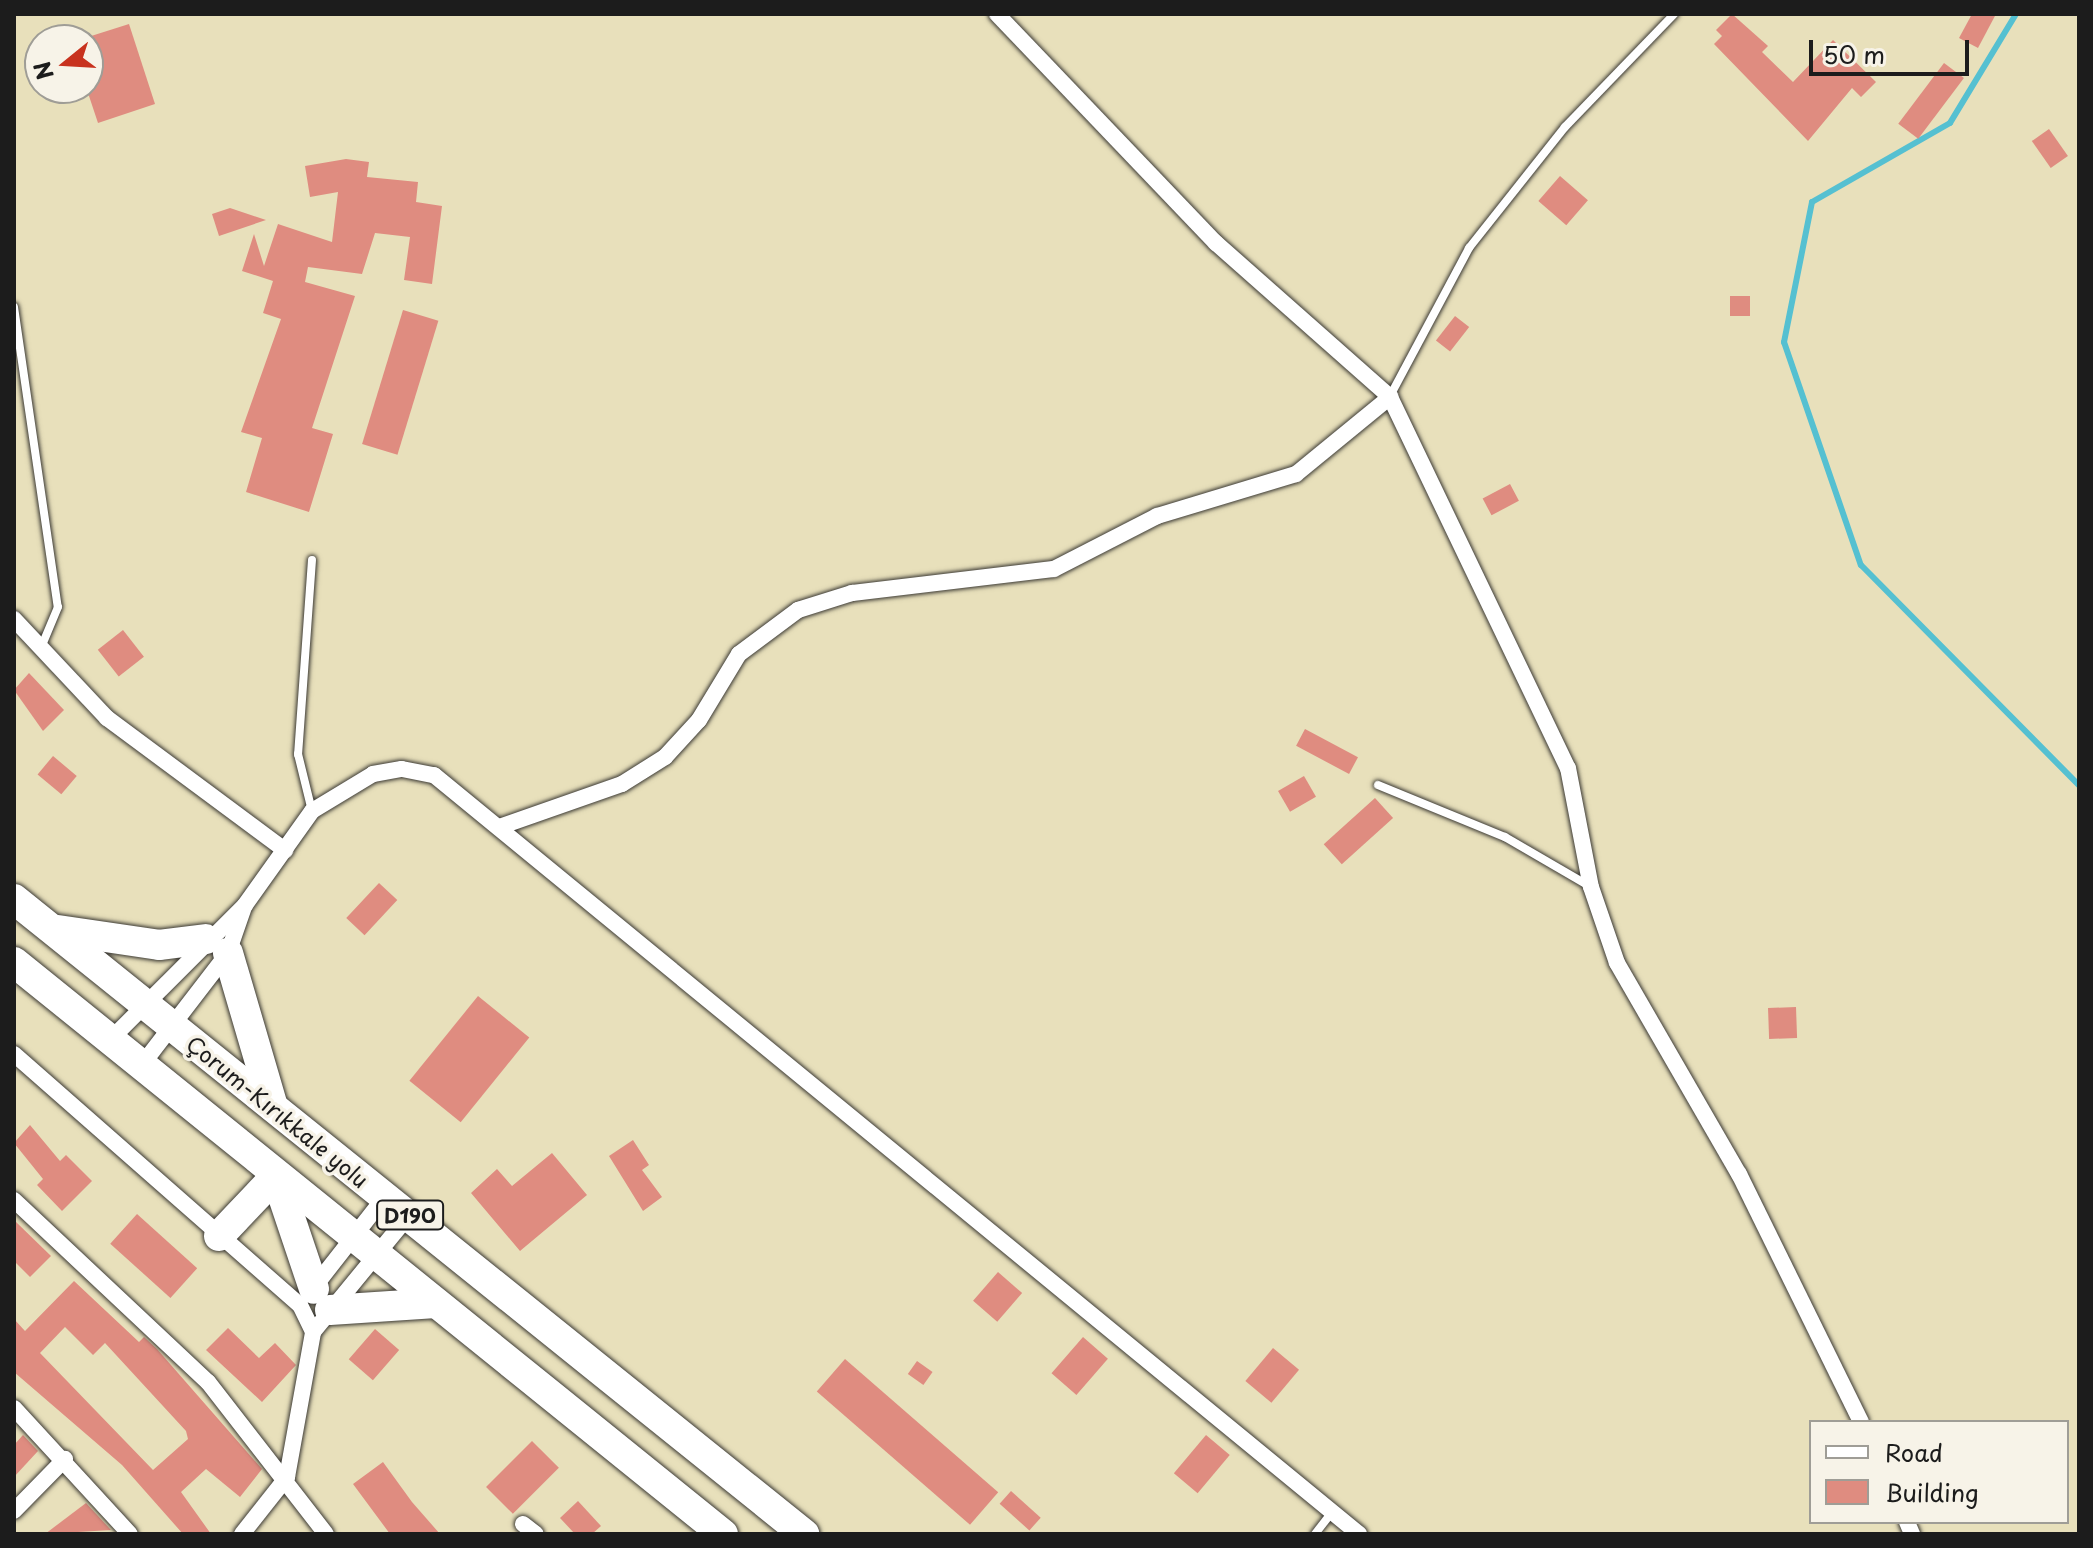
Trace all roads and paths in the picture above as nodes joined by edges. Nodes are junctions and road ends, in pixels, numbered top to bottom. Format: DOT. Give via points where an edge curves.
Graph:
graph roads {
  1 [pos="997,14"];
  2 [pos="1674,14"];
  3 [pos="14,307"];
  4 [pos="1390,397"];
  5 [pos="312,560"];
  6 [pos="14,619"];
  7 [pos="39,650"];
  8 [pos="1378,785"];
  9 [pos="312,811"];
  10 [pos="502,826"];
  11 [pos="285,850"];
  12 [pos="1591,887"];
  13 [pos="14,899"];
  14 [pos="245,905"];
  15 [pos="51,929"];
  16 [pos="217,946"];
  17 [pos="14,962"];
  18 [pos="144,1002"];
  19 [pos="172,1026"];
  20 [pos="109,1041"];
  21 [pos="14,1054"];
  22 [pos="141,1066"];
  23 [pos="274,1108"];
  24 [pos="276,1176"];
  25 [pos="384,1198"];
  26 [pos="14,1200"];
  27 [pos="409,1215"];
  28 [pos="219,1236"];
  29 [pos="366,1246"];
  30 [pos="436,1303"];
  31 [pos="314,1309"];
  32 [pos="14,1408"];
  33 [pos="1860,1420"];
  34 [pos="65,1459"];
  35 [pos="287,1477"];
  36 [pos="14,1511"];
  37 [pos="1332,1512"];
  38 [pos="130,1534"];
  39 [pos="242,1534"];
  40 [pos="326,1534"];
  41 [pos="723,1534"];
  42 [pos="804,1534"];
  43 [pos="1315,1534"];
  44 [pos="1359,1534"];
  1 -- 4 [label="street" via="1216,243"];
  2 -- 4 [label="lane" via="1565,127 1476,237"];
  3 -- 7 [label="lane" via="58,607"];
  4 -- 10 [label="street" via="1296,474 1157,516 1054,569 852,593 798,610 739,654 699,720 665,757 622,784"];
  4 -- 12 [label="street" via="1568,768"];
  5 -- 9 [label="lane" via="298,754"];
  6 -- 7 [label="street"];
  7 -- 11 [label="street" via="107,718"];
  8 -- 12 [label="lane" via="1505,837"];
  9 -- 10 [label="street" via="360,780 402,769 449,783"];
  9 -- 11 [label="street"];
  10 -- 37 [label="street"];
  11 -- 14 [label="street"];
  12 -- 33 [label="street" via="1629,989 1739,1174"];
  13 -- 15 [label="highway, Çorum-Kırıkkale yolu / D190"];
  14 -- 16 [label="street"];
  14 -- 16 [label="street"];
  15 -- 16 [label="highway" via="159,945"];
  15 -- 18 [label="highway, Çorum-Kırıkkale yolu / D190"];
  16 -- 18 [label="street"];
  16 -- 19 [label="street"];
  16 -- 23 [label="highway"];
  17 -- 20 [label="highway, D190"];
  18 -- 19 [label="highway, Çorum-Kırıkkale yolu / D190"];
  18 -- 20 [label="street"];
  19 -- 22 [label="street"];
  19 -- 23 [label="highway, Çorum-Kırıkkale yolu / D190"];
  20 -- 22 [label="highway, D190"];
  21 -- 28 [label="street"];
  22 -- 24 [label="highway, D190"];
  23 -- 25 [label="highway, Çorum-Kırıkkale yolu / D190"];
  24 -- 28 [label="highway"];
  24 -- 29 [label="highway, D190"];
  24 -- 31 [label="highway"];
  25 -- 27 [label="highway, Çorum-Kırıkkale yolu / D190"];
  25 -- 29 [label="street"];
  26 -- 35 [label="street" via="208,1382"];
  27 -- 29 [label="street"];
  27 -- 42 [label="highway, Çorum-Kırıkkale yolu / D190"];
  28 -- 31 [label="street"];
  29 -- 30 [label="highway, D190"];
  29 -- 31 [label="street"];
  29 -- 31 [label="street"];
  30 -- 31 [label="highway"];
  30 -- 41 [label="highway, D190"];
  31 -- 35 [label="street"];
  32 -- 34 [label="street"];
  34 -- 36 [label="street"];
  34 -- 38 [label="street"];
  35 -- 39 [label="street"];
  35 -- 40 [label="street"];
  37 -- 43 [label="lane"];
  37 -- 44 [label="street"];
}
